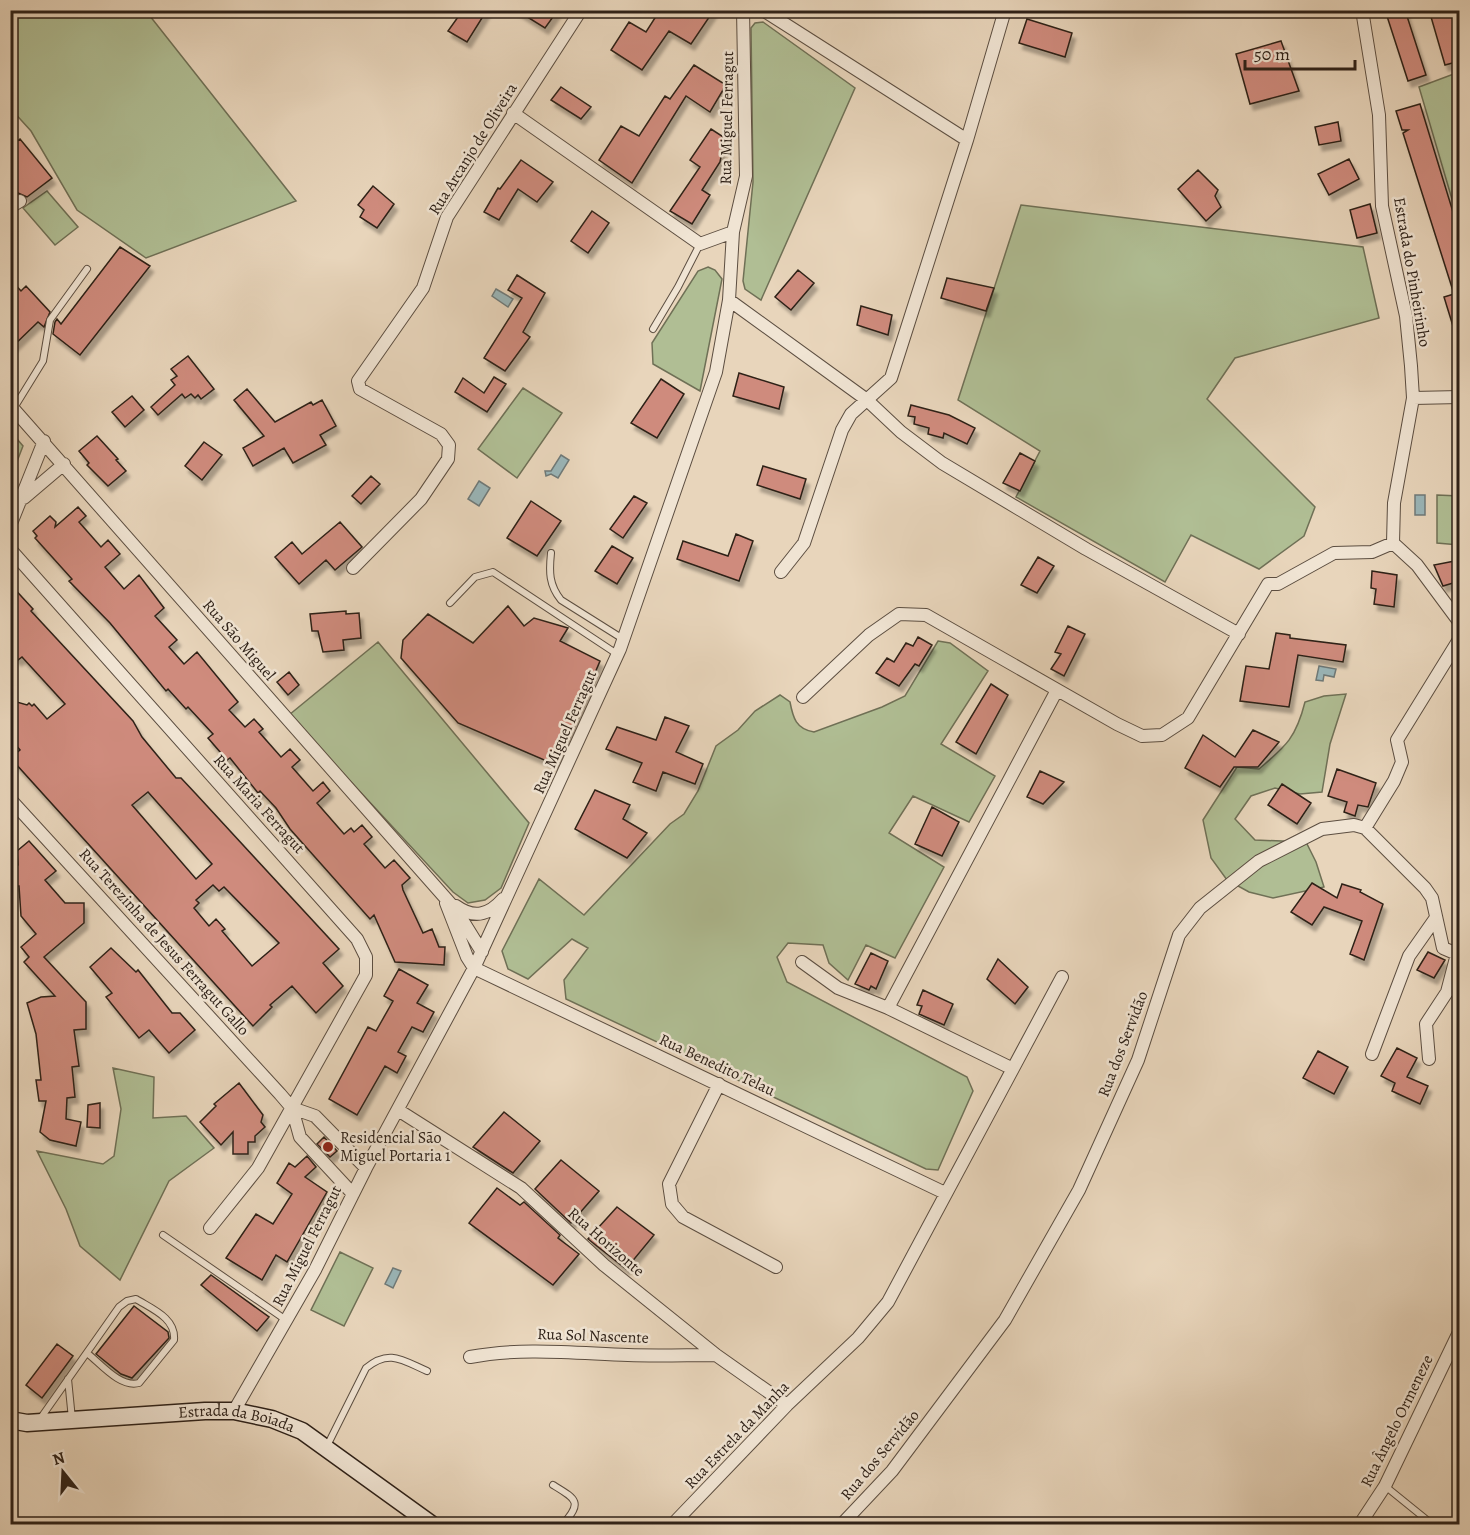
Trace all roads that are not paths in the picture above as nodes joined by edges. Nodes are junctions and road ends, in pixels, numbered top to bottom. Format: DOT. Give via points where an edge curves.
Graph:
graph roads {
  1 [pos="581,10"];
  2 [pos="743,10"];
  3 [pos="763,10"];
  4 [pos="1005,10"];
  5 [pos="1362,10"];
  6 [pos="513,113"];
  7 [pos="967,140"];
  8 [pos="733,232"];
  9 [pos="700,244"];
  10 [pos="87,269"];
  11 [pos="729,300"];
  12 [pos="653,329"];
  13 [pos="1460,397"];
  14 [pos="1413,398"];
  15 [pos="867,400"];
  16 [pos="12,407"];
  17 [pos="44,441"];
  18 [pos="64,464"];
  19 [pos="23,499"];
  20 [pos="10,526"];
  21 [pos="1393,543"];
  22 [pos="10,549"];
  23 [pos="551,553"];
  24 [pos="353,568"];
  25 [pos="781,572"];
  26 [pos="450,603"];
  27 [pos="1460,623"];
  28 [pos="1239,634"];
  29 [pos="1460,638"];
  30 [pos="624,639"];
  31 [pos="618,655"];
  32 [pos="1057,690"];
  33 [pos="803,697"];
  34 [pos="10,799"];
  35 [pos="1365,828"];
  36 [pos="509,892"];
  37 [pos="443,896"];
  38 [pos="1435,919"];
  39 [pos="1458,951"];
  40 [pos="482,952"];
  41 [pos="802,962"];
  42 [pos="474,968"];
  43 [pos="1062,978"];
  44 [pos="888,1008"];
  45 [pos="1372,1054"];
  46 [pos="10,1057"];
  47 [pos="1430,1059"];
  48 [pos="1011,1068"];
  49 [pos="10,1069"];
  50 [pos="719,1084"];
  51 [pos="292,1108"];
  52 [pos="398,1110"];
  53 [pos="366,1168"];
  54 [pos="945,1193"];
  55 [pos="353,1194"];
  56 [pos="210,1228"];
  57 [pos="163,1235"];
  58 [pos="776,1267"];
  59 [pos="287,1321"];
  60 [pos="1460,1330"];
  61 [pos="87,1353"];
  62 [pos="716,1354"];
  63 [pos="470,1357"];
  64 [pos="427,1371"];
  65 [pos="68,1379"];
  66 [pos="787,1405"];
  67 [pos="234,1411"];
  68 [pos="72,1419"];
  69 [pos="10,1420"];
  70 [pos="38,1422"];
  71 [pos="326,1449"];
  72 [pos="553,1485"];
  73 [pos="1385,1486"];
  74 [pos="431,1524"];
  75 [pos="563,1524"];
  76 [pos="673,1524"];
  77 [pos="842,1524"];
  78 [pos="1360,1524"];
  79 [pos="1432,1524"];
  1 -- 6 [label="street, Rua Arcanjo de Oliveira"];
  2 -- 8 [label="street, Rua Miguel Ferragut" via="746,176"];
  3 -- 7 [label="street"];
  4 -- 7 [label="street"];
  5 -- 14 [label="street, Estrada do Pinheirinho" via="1379,115 1382,206 1406,316"];
  6 -- 9 [label="street"];
  6 -- 24 [label="street, Rua Arcanjo de Oliveira" via="447,217 423,288 358,381 360,389 441,434 449,445 448,459 421,499"];
  7 -- 15 [label="street" via="891,378"];
  8 -- 9 [label="street"];
  8 -- 11 [label="street, Rua Miguel Ferragut"];
  9 -- 12 [label="lane"];
  10 -- 16 [label="lane" via="50,320 43,361"];
  11 -- 15 [label="street"];
  11 -- 30 [label="street, Rua Miguel Ferragut" via="716,372"];
  13 -- 14 [label="street"];
  14 -- 21 [label="street, Estrada do Pinheirinho" via="1394,503"];
  15 -- 25 [label="street" via="851,414 842,430 804,543"];
  15 -- 28 [label="street" via="942,463"];
  16 -- 17 [label="street, Rua São Miguel"];
  17 -- 18 [label="street, Rua São Miguel"];
  17 -- 19 [label="street"];
  18 -- 19 [label="street"];
  18 -- 37 [label="street, Rua São Miguel"];
  19 -- 20 [label="street"];
  21 -- 27 [label="street" via="1417,565"];
  21 -- 28 [label="street" via="1372,552 1334,553 1278,584 1268,584"];
  22 -- 51 [label="street, Rua Maria Ferragut" via="357,939 366,957 366,975"];
  23 -- 30 [label="lane" via="549,573 561,600"];
  26 -- 31 [label="lane" via="475,577 493,572"];
  28 -- 32 [label="street" via="1188,718 1162,735 1142,736"];
  29 -- 35 [label="street" via="1397,740 1402,762"];
  30 -- 31 [label="street, Rua Miguel Ferragut"];
  31 -- 36 [label="street, Rua Miguel Ferragut"];
  32 -- 33 [label="street" via="926,615 899,614 869,635"];
  32 -- 44 [label="street"];
  34 -- 51 [label="street, Rua Terezinha de Jesus Ferragut Gallo"];
  35 -- 38 [label="street" via="1425,888 1432,898"];
  35 -- 77 [label="street, Rua dos Servidão" via="1354,825 1322,829 1259,861 1200,908 1179,935 1138,1060 1079,1190 1005,1320 892,1470"];
  36 -- 37 [label="street, Rua São Miguel" via="486,913 476,915"];
  36 -- 40 [label="street, Rua Miguel Ferragut"];
  37 -- 40 [label="street, Rua São Miguel"];
  37 -- 42 [label="street, Rua São Miguel"];
  38 -- 39 [label="street" via="1443,948"];
  38 -- 45 [label="street" via="1409,956"];
  39 -- 47 [label="street" via="1447,992 1426,1024"];
  40 -- 42 [label="street, Rua Miguel Ferragut"];
  41 -- 44 [label="street" via="838,988"];
  42 -- 50 [label="street, Rua Benedito Telau"];
  42 -- 52 [label="street, Rua Miguel Ferragut"];
  43 -- 48 [label="street, Rua Estrela da Manha"];
  44 -- 48 [label="street"];
  46 -- 49 [label="street"];
  48 -- 54 [label="street, Rua Estrela da Manha"];
  50 -- 54 [label="street, Rua Benedito Telau"];
  50 -- 58 [label="street" via="669,1184 672,1204 683,1217"];
  51 -- 53 [label="street, Rua Terezinha de Jesus Ferragut Gallo" via="315,1116"];
  51 -- 55 [label="street, Rua Terezinha de Jesus Ferragut Gallo" via="300,1137"];
  51 -- 56 [label="street, Rua Maria Ferragut" via="258,1168"];
  52 -- 53 [label="street, Rua Miguel Ferragut"];
  52 -- 62 [label="street, Rua Horizonte" via="521,1188 604,1264"];
  53 -- 55 [label="street, Rua Miguel Ferragut"];
  54 -- 66 [label="street, Rua Estrela da Manha" via="888,1302 858,1338"];
  55 -- 59 [label="street, Rua Miguel Ferragut"];
  57 -- 59 [label="lane"];
  59 -- 67 [label="street, Rua Miguel Ferragut"];
  60 -- 73 [label="street, Rua Ângelo Ormeneze"];
  61 -- 61 [label="lane" via="127,1301 136,1299 144,1304 167,1319 174,1331 174,1340 139,1383 123,1382"];
  61 -- 65 [label="lane"];
  62 -- 63 [label="street, Rua Sol Nascente" via="536,1350"];
  62 -- 66 [label="street, Rua Horizonte"];
  64 -- 71 [label="lane" via="396,1358 376,1360 366,1368"];
  65 -- 68 [label="lane"];
  65 -- 70 [label="lane"];
  66 -- 76 [label="street, Rua Estrela da Manha"];
  67 -- 68 [label="main road, Estrada da Boiada"];
  67 -- 71 [label="main road, Estrada da Boiada" via="272,1419 302,1431"];
  68 -- 70 [label="main road, Estrada da Boiada"];
  69 -- 70 [label="main road, Estrada da Boiada"];
  71 -- 74 [label="main road, Estrada da Boiada"];
  72 -- 75 [label="lane" via="572,1496 575,1503 575,1510"];
  73 -- 78 [label="street, Rua Ângelo Ormeneze"];
  73 -- 79 [label="lane"];
}
